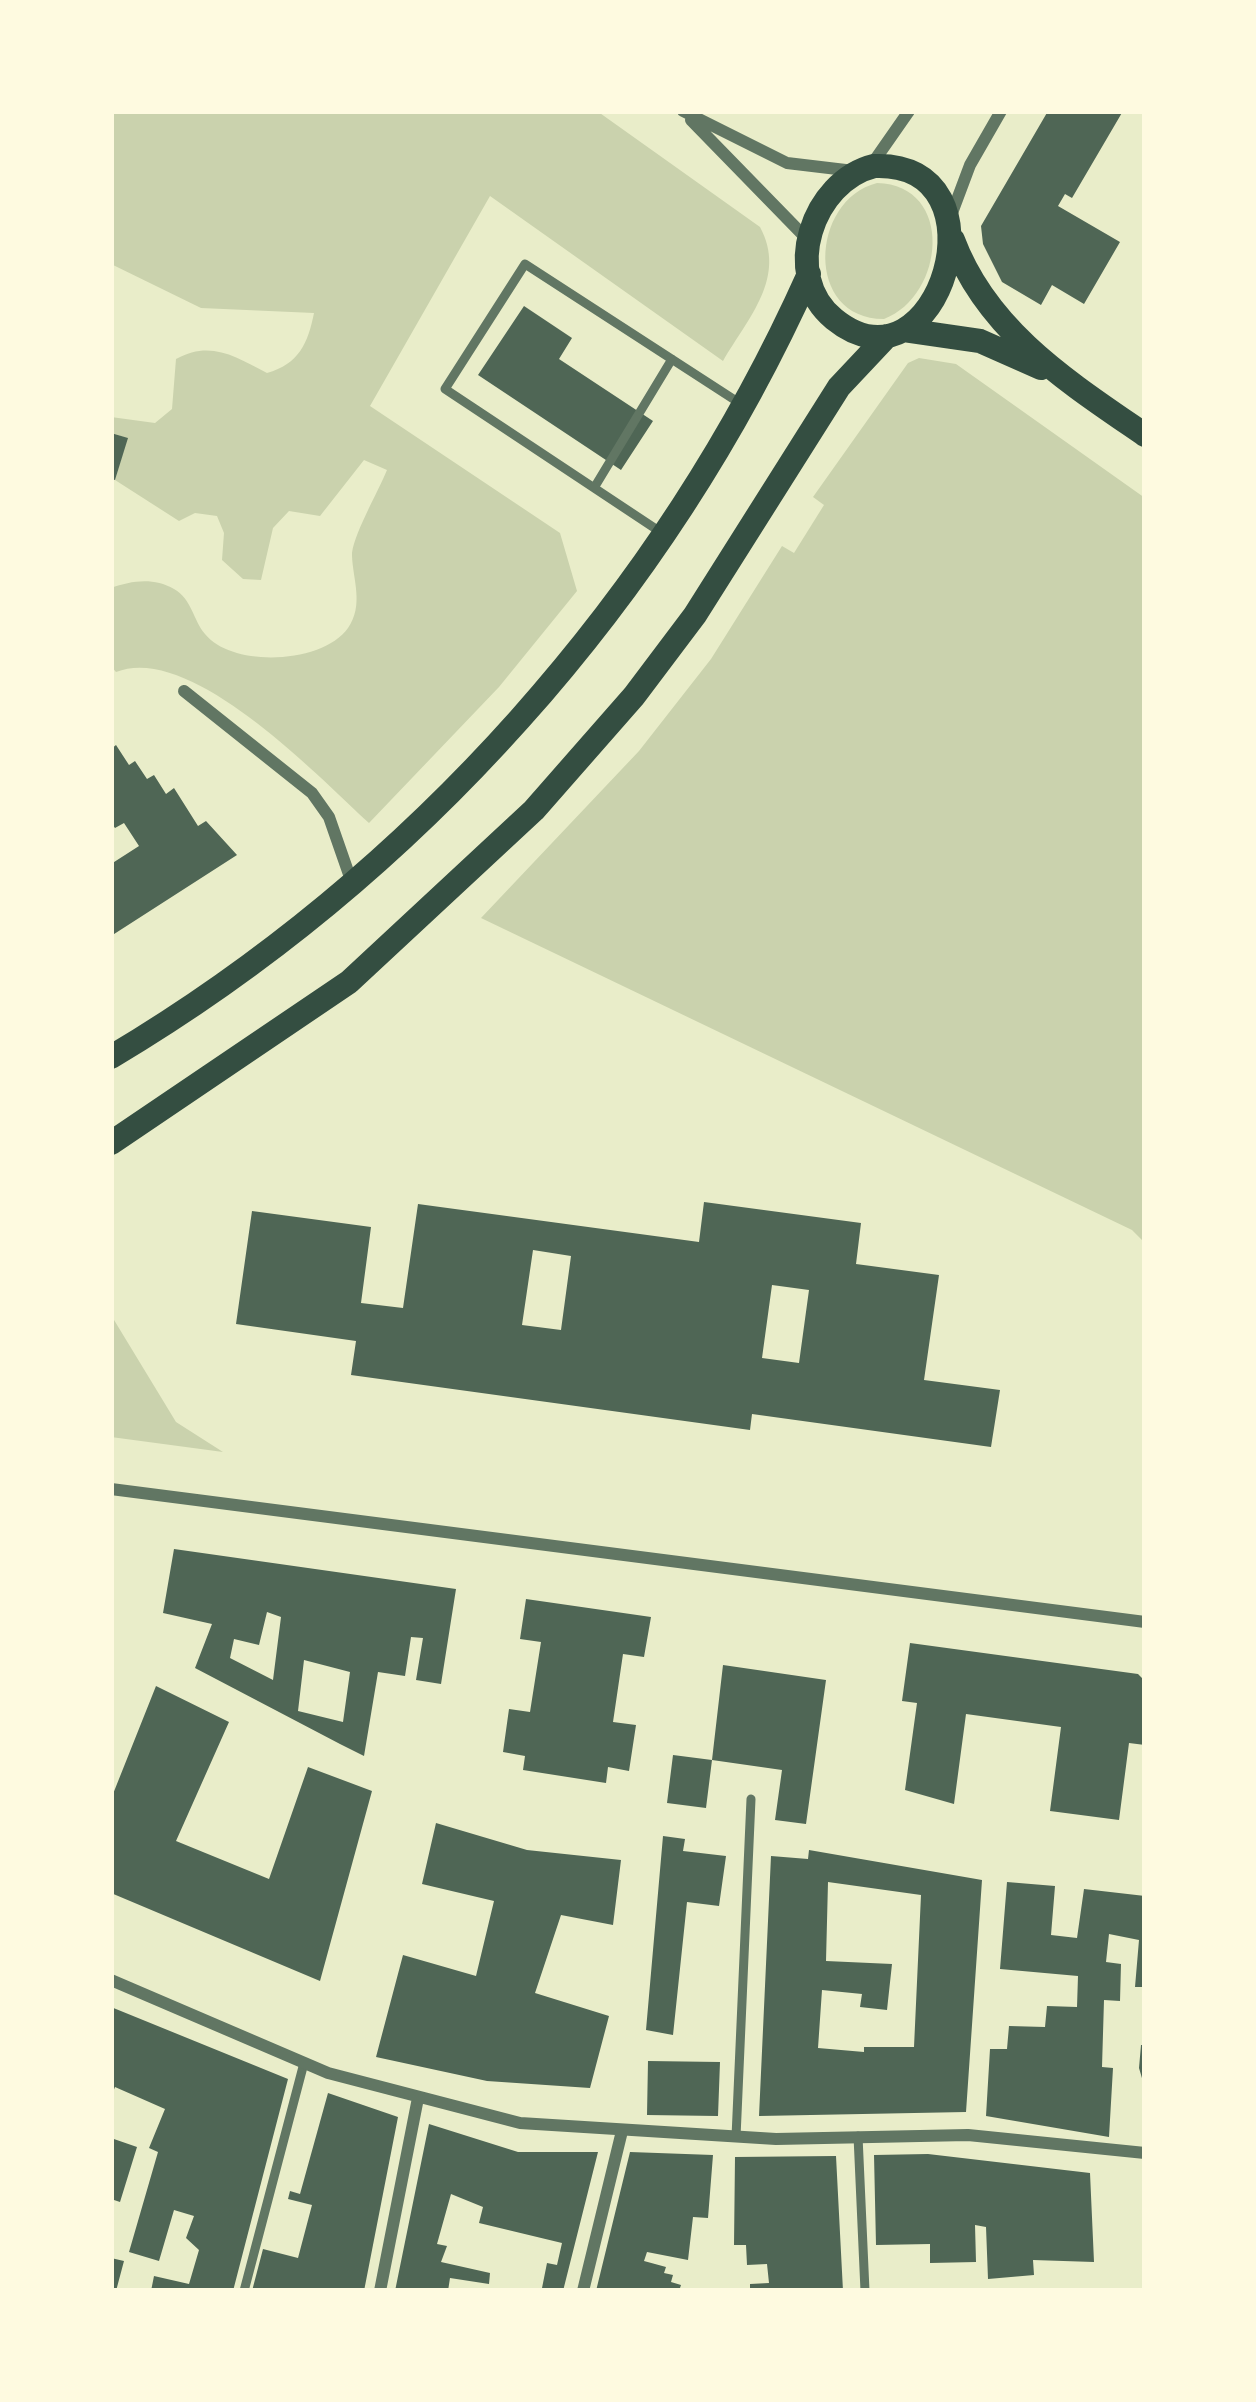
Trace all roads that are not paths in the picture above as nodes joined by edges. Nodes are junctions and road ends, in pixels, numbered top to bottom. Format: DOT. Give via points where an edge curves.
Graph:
graph roads {
  1 [pos="682,111"];
  2 [pos="909,111"];
  3 [pos="1001,111"];
  4 [pos="863,169"];
  5 [pos="950,230"];
  6 [pos="809,241"];
  7 [pos="808,274"];
  8 [pos="896,333"];
  9 [pos="672,359"];
  10 [pos="1059,376"];
  11 [pos="741,404"];
  12 [pos="1145,435"];
  13 [pos="594,488"];
  14 [pos="662,533"];
  15 [pos="184,691"];
  16 [pos="352,884"];
  17 [pos="111,1057"];
  18 [pos="111,1143"];
  19 [pos="111,1489"];
  20 [pos="1145,1622"];
  21 [pos="751,1799"];
  22 [pos="111,1980"];
  23 [pos="304,2063"];
  24 [pos="418,2098"];
  25 [pos="622,2132"];
  26 [pos="858,2136"];
  27 [pos="736,2137"];
  28 [pos="1145,2153"];
  29 [pos="244,2291"];
  30 [pos="380,2291"];
  31 [pos="584,2291"];
  32 [pos="865,2291"];
  1 -- 4 [label="street" via="788,163"];
  1 -- 6 [label="street"];
  2 -- 4 [label="street"];
  3 -- 5 [label="street" via="970,165"];
  4 -- 5 [label="main road" via="905,168 921,178"];
  4 -- 6 [label="main road" via="828,196"];
  5 -- 8 [label="main road" via="942,287"];
  5 -- 10 [label="main road" via="966,276 994,315"];
  6 -- 7 [label="main road"];
  7 -- 8 [label="main road" via="814,297 840,324 871,336"];
  7 -- 11 [label="main road"];
  8 -- 10 [label="main road" via="980,341"];
  8 -- 18 [label="main road" via="839,387 708,595 534,810 349,982"];
  9 -- 11 [label="lane"];
  9 -- 13 [label="lane"];
  9 -- 13 [label="lane" via="526,264 445,389"];
  10 -- 12 [label="main road"];
  11 -- 14 [label="main road"];
  13 -- 14 [label="lane"];
  14 -- 16 [label="main road" via="576,654 477,768"];
  15 -- 16 [label="street" via="312,793"];
  16 -- 17 [label="main road" via="267,957"];
  19 -- 20 [label="street"];
  21 -- 27 [label="lane"];
  22 -- 23 [label="street"];
  23 -- 24 [label="street"];
  23 -- 29 [label="lane"];
  24 -- 25 [label="street" via="520,2122"];
  24 -- 30 [label="street"];
  25 -- 27 [label="street"];
  25 -- 31 [label="street"];
  26 -- 27 [label="street"];
  26 -- 28 [label="street" via="968,2135"];
  26 -- 32 [label="lane"];
}
